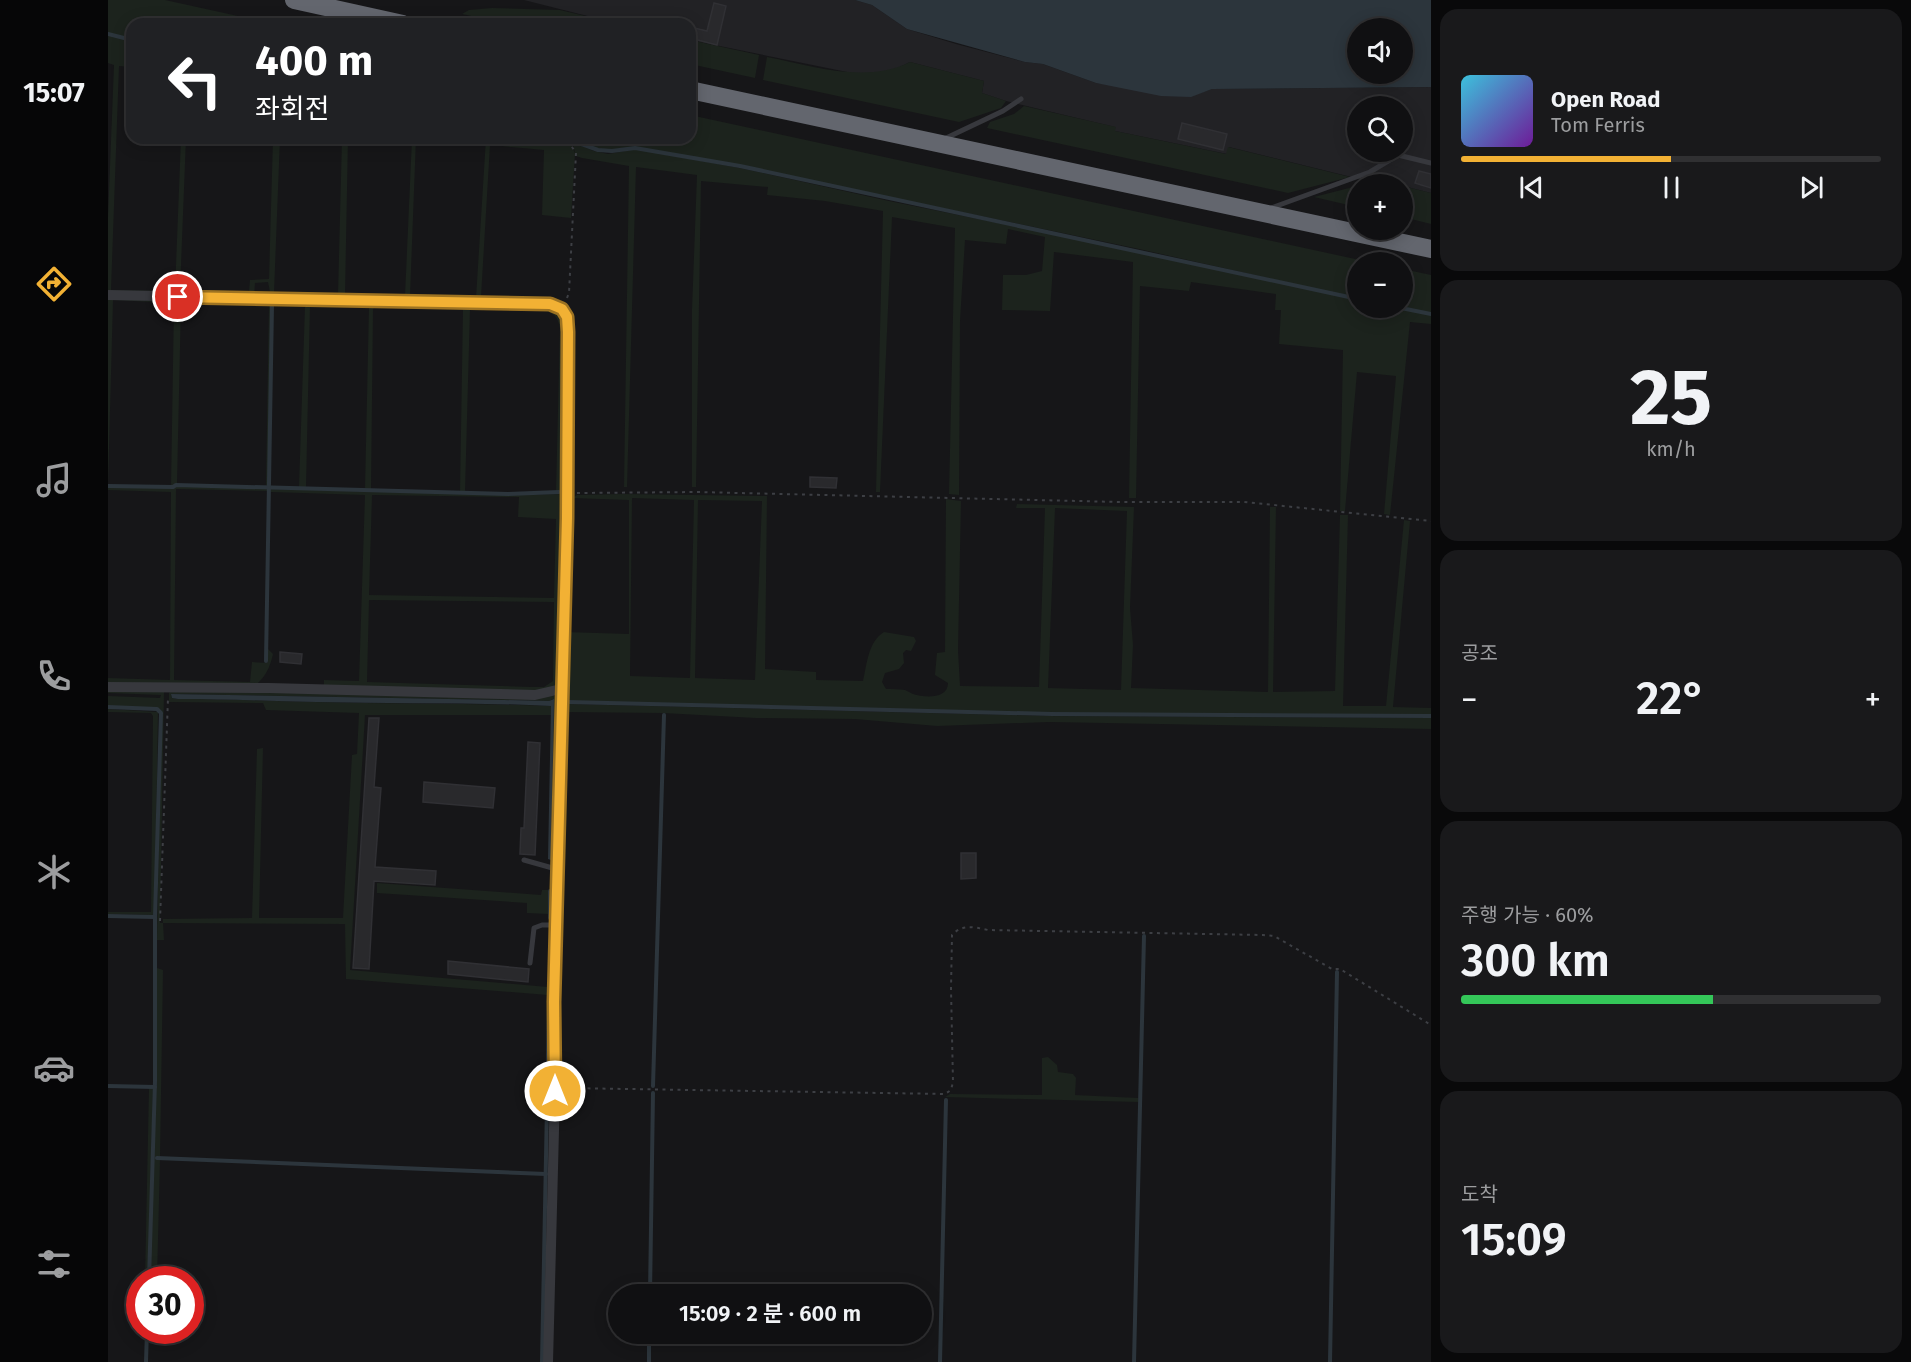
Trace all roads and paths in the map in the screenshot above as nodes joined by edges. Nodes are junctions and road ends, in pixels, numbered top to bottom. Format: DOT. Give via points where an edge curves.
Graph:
graph roads {
  1 [pos="294,0"];
  2 [pos="376,18"];
  3 [pos="696,91"];
  4 [pos="1021,99"];
  5 [pos="938,143"];
  6 [pos="572,144"];
  7 [pos="1431,163"];
  8 [pos="1261,212"];
  9 [pos="1431,249"];
  10 [pos="108,295"];
  11 [pos="562,309"];
  12 [pos="566,493"];
  13 [pos="1431,521"];
  14 [pos="108,687"];
  15 [pos="168,689"];
  16 [pos="561,689"];
  17 [pos="524,860"];
  18 [pos="558,870"];
  19 [pos="160,921"];
  20 [pos="557,926"];
  21 [pos="530,963"];
  22 [pos="1431,1026"];
  23 [pos="555,1091"];
  24 [pos="548,1362"];
  1 -- 2 [label="highway"];
  3 -- 5 [label="highway"];
  4 -- 5 [label="lane"];
  5 -- 8 [label="highway"];
  6 -- 11 [label="path" via="576,153 569,293"];
  7 -- 8 [label="lane" via="1398,155 1370,172"];
  8 -- 9 [label="highway"];
  10 -- 11 [label="street" via="550,304"];
  11 -- 12 [label="street" via="568,332"];
  12 -- 13 [label="path" via="1244,502"];
  12 -- 16 [label="street"];
  14 -- 15 [label="street"];
  15 -- 16 [label="street" via="535,695"];
  15 -- 19 [label="path"];
  16 -- 18 [label="street"];
  17 -- 18 [label="lane"];
  18 -- 20 [label="street"];
  20 -- 21 [label="lane" via="534,928"];
  20 -- 23 [label="street"];
  22 -- 23 [label="path" via="1340,969 1332,969 1274,936 988,930 968,926 952,935 953,1082 945,1094 564,1088"];
  23 -- 24 [label="street"];
}
